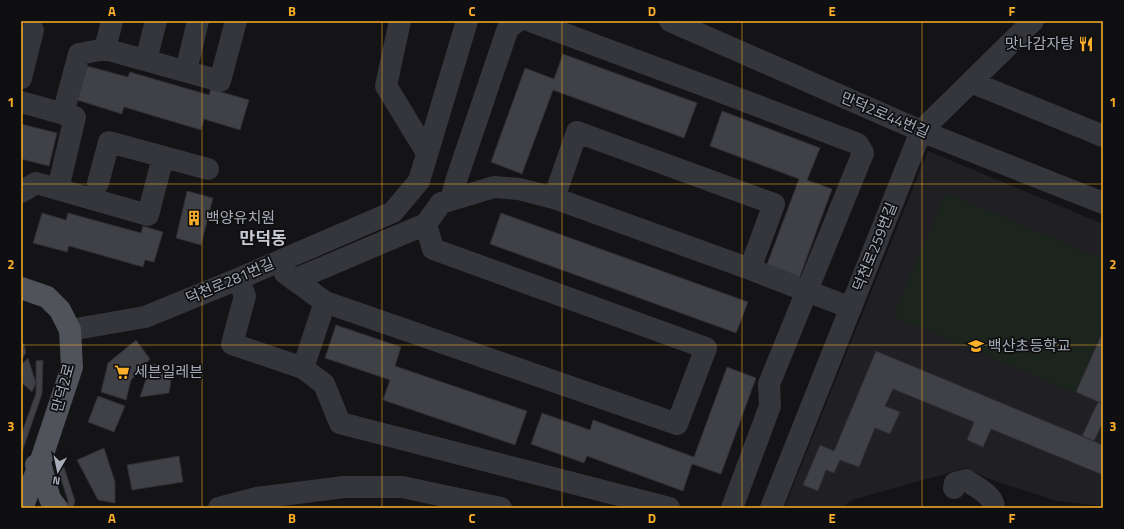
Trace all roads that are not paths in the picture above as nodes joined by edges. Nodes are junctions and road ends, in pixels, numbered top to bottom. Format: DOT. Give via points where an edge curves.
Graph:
graph roads {
  1 [pos="112,21"];
  2 [pos="156,21"];
  3 [pos="198,21"];
  4 [pos="236,21"];
  5 [pos="400,21"];
  6 [pos="467,21"];
  7 [pos="518,21"];
  8 [pos="530,21"];
  9 [pos="670,21"];
  10 [pos="1033,21"];
  11 [pos="32,30"];
  12 [pos="105,49"];
  13 [pos="146,60"];
  14 [pos="186,71"];
  15 [pos="21,78"];
  16 [pos="971,82"];
  17 [pos="21,102"];
  18 [pos="63,114"];
  19 [pos="921,131"];
  20 [pos="1103,136"];
  21 [pos="428,153"];
  22 [pos="163,157"];
  23 [pos="208,169"];
  24 [pos="98,183"];
  25 [pos="58,189"];
  26 [pos="21,192"];
  27 [pos="554,198"];
  28 [pos="451,200"];
  29 [pos="1103,203"];
  30 [pos="426,224"];
  31 [pos="272,264"];
  32 [pos="750,269"];
  33 [pos="238,279"];
  34 [pos="294,280"];
  35 [pos="21,288"];
  36 [pos="807,291"];
  37 [pos="325,302"];
  38 [pos="851,308"];
  39 [pos="70,330"];
  40 [pos="303,368"];
  41 [pos="40,463"];
  42 [pos="21,474"];
  43 [pos="954,488"];
  44 [pos="257,498"];
  45 [pos="302,500"];
  46 [pos="489,507"];
  47 [pos="22,508"];
  48 [pos="57,508"];
  49 [pos="219,508"];
  50 [pos="238,508"];
  51 [pos="669,508"];
  52 [pos="732,508"];
  53 [pos="771,508"];
  54 [pos="994,508"];
  1 -- 12 [label="street"];
  2 -- 13 [label="street"];
  3 -- 14 [label="street"];
  4 -- 14 [label="street" via="220,81"];
  5 -- 21 [label="street" via="386,86"];
  6 -- 21 [label="street, 덕천로281번길"];
  7 -- 28 [label="street" via="508,28"];
  8 -- 36 [label="street" via="858,144 863,153"];
  9 -- 19 [label="street, 만덕2로44번길"];
  10 -- 16 [label="street, 덕천로259번길"];
  11 -- 15 [label="street"];
  12 -- 13 [label="street"];
  12 -- 18 [label="street" via="79,54"];
  13 -- 14 [label="street"];
  16 -- 19 [label="street, 덕천로259번길"];
  16 -- 20 [label="street"];
  17 -- 18 [label="street"];
  18 -- 25 [label="street" via="75,117"];
  19 -- 29 [label="street, 만덕2로44번길"];
  19 -- 38 [label="street, 덕천로259번길"];
  21 -- 31 [label="street, 덕천로281번길" via="419,181 393,212"];
  22 -- 23 [label="street"];
  22 -- 24 [label="street" via="108,142"];
  22 -- 25 [label="street" via="148,215"];
  25 -- 26 [label="street" via="36,182"];
  27 -- 28 [label="street" via="519,189 494,187"];
  27 -- 32 [label="street"];
  27 -- 32 [label="street" via="577,132 584,134 774,204"];
  28 -- 30 [label="street" via="440,203"];
  30 -- 34 [label="street"];
  30 -- 37 [label="street" via="433,249 706,348 677,424"];
  31 -- 33 [label="street, 덕천로281번길"];
  31 -- 34 [label="street"];
  32 -- 36 [label="street"];
  33 -- 39 [label="street, 덕천로281번길" via="144,317"];
  33 -- 40 [label="street" via="245,296 232,344"];
  34 -- 37 [label="street"];
  35 -- 39 [label="main road, 만덕2로" via="47,297 60,310"];
  36 -- 38 [label="street"];
  36 -- 52 [label="street" via="769,384 770,406"];
  37 -- 40 [label="street"];
  38 -- 53 [label="street, 덕천로259번길"];
  39 -- 41 [label="main road, 만덕2로" via="72,366"];
  40 -- 51 [label="street" via="324,384 340,423"];
  41 -- 42 [label="main road"];
  41 -- 47 [label="main road, 만덕2로"];
  41 -- 48 [label="main road" via="50,498"];
  43 -- 54 [label="street" via="955,483 966,480 989,496"];
  44 -- 45 [label="street"];
  44 -- 49 [label="street"];
  44 -- 50 [label="street"];
  45 -- 46 [label="street" via="344,488 402,487"];
}
